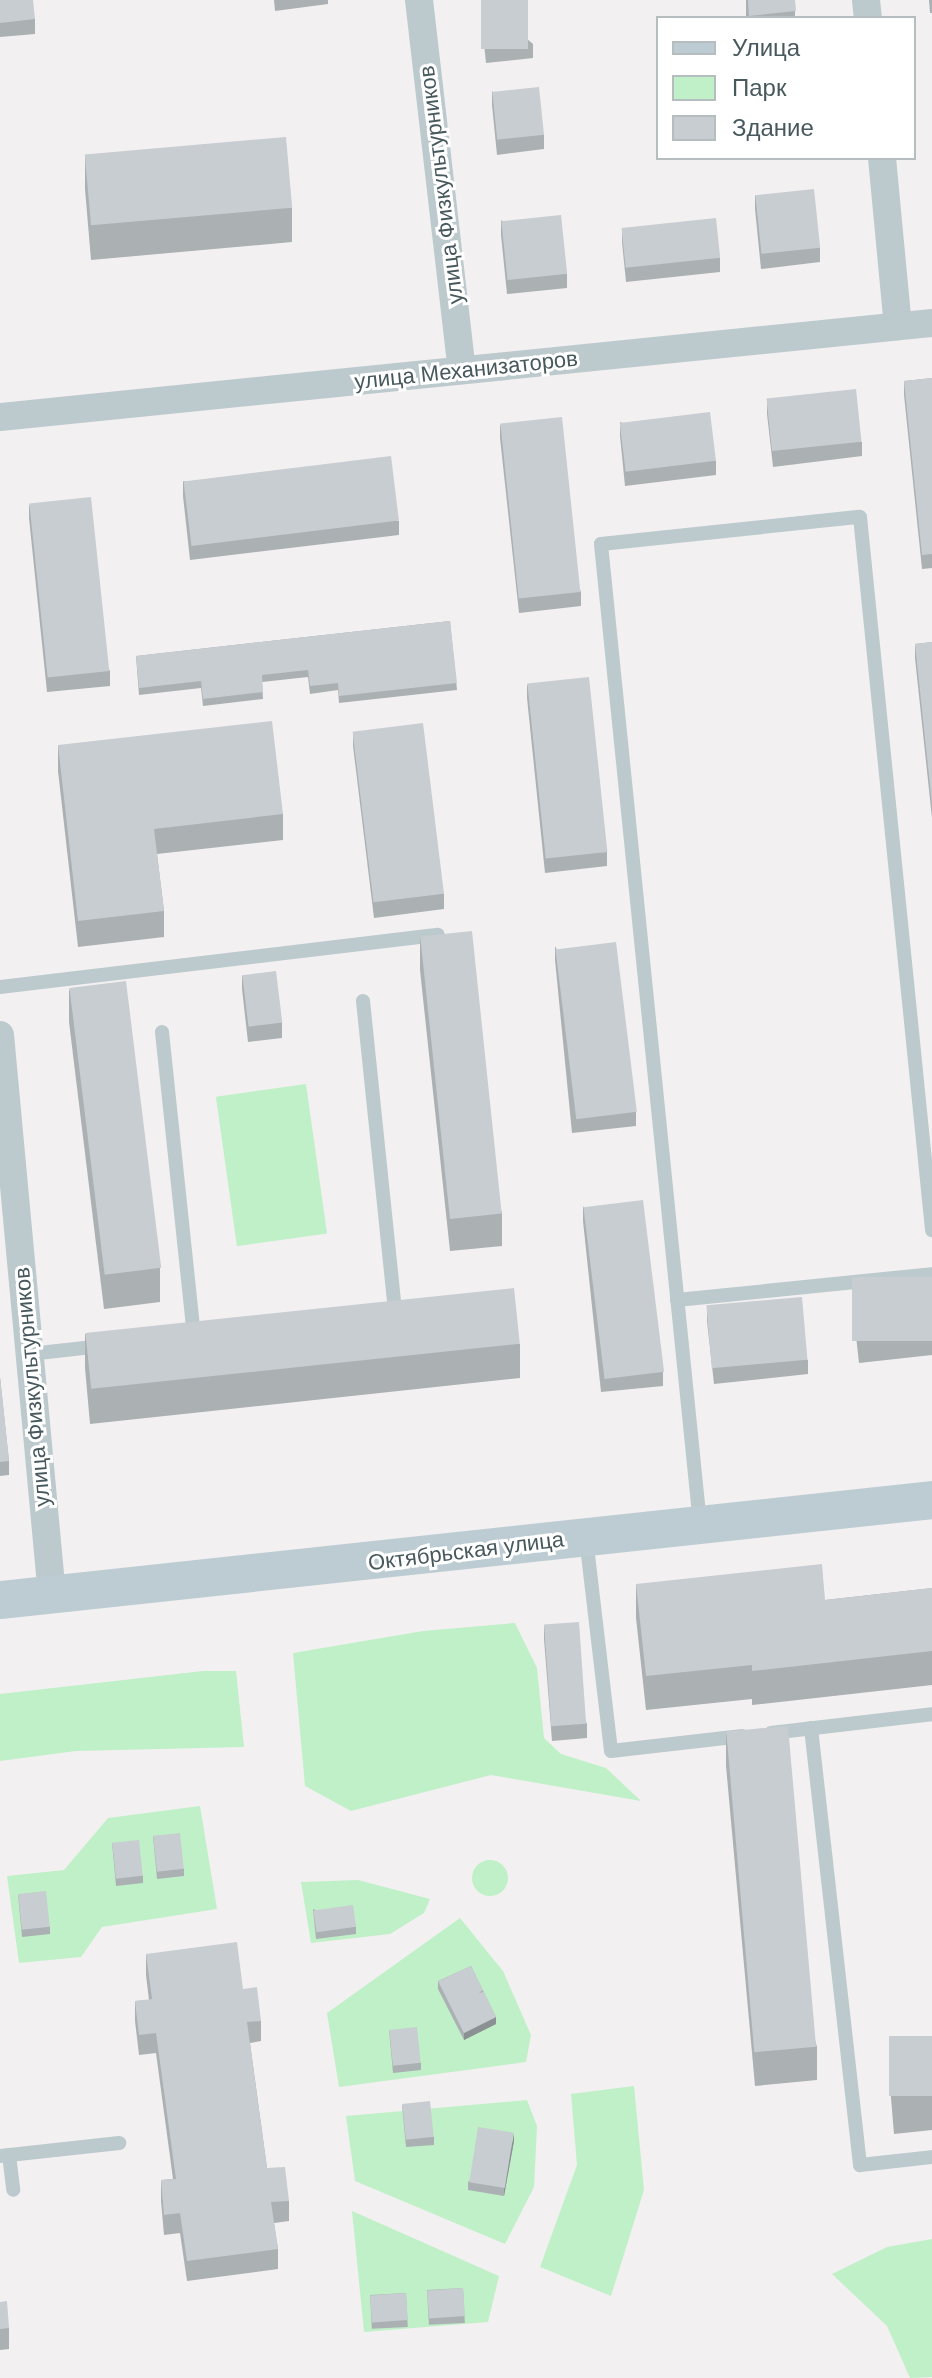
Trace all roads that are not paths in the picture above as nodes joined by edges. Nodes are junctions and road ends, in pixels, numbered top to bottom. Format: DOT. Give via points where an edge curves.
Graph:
graph roads {
  1 [pos="419,0"];
  2 [pos="882,160"];
  3 [pos="932,323"];
  4 [pos="898,326"];
  5 [pos="462,370"];
  6 [pos="0,417"];
  7 [pos="454,934"];
  8 [pos="0,987"];
  9 [pos="363,1001"];
  10 [pos="162,1032"];
  11 [pos="0,1035"];
  12 [pos="932,1230"];
  13 [pos="932,1274"];
  14 [pos="677,1300"];
  15 [pos="364,1314"];
  16 [pos="195,1335"];
  17 [pos="119,1344"];
  18 [pos="30,1354"];
  19 [pos="932,1500"];
  20 [pos="700,1525"];
  21 [pos="586,1537"];
  22 [pos="52,1596"];
  23 [pos="0,1600"];
  24 [pos="932,1714"];
  25 [pos="811,1728"];
  26 [pos="119,2143"];
  27 [pos="4,2156"];
  28 [pos="932,2157"];
  29 [pos="13,2190"];
  1 -- 5 [label="street, улица Физкультурников"];
  2 -- 4 [label="street"];
  3 -- 4 [label="street, улица Механизаторов"];
  4 -- 5 [label="street, улица Механизаторов"];
  5 -- 6 [label="street, улица Механизаторов"];
  7 -- 8 [label="lane"];
  9 -- 15 [label="lane" via="395,1311"];
  10 -- 16 [label="lane"];
  11 -- 18 [label="street, улица Физкультурников"];
  12 -- 14 [label="lane" via="860,517 601,544"];
  13 -- 14 [label="lane"];
  14 -- 20 [label="lane"];
  17 -- 18 [label="lane"];
  18 -- 22 [label="street, улица Физкультурников"];
  19 -- 20 [label="main road, Октябрьская улица"];
  20 -- 21 [label="main road, Октябрьская улица"];
  21 -- 22 [label="main road, Октябрьская улица"];
  21 -- 25 [label="lane" via="611,1751"];
  22 -- 23 [label="main road, Октябрьская улица"];
  24 -- 25 [label="lane"];
  25 -- 28 [label="lane" via="860,2165"];
  26 -- 27 [label="lane"];
  27 -- 29 [label="lane"];
}
